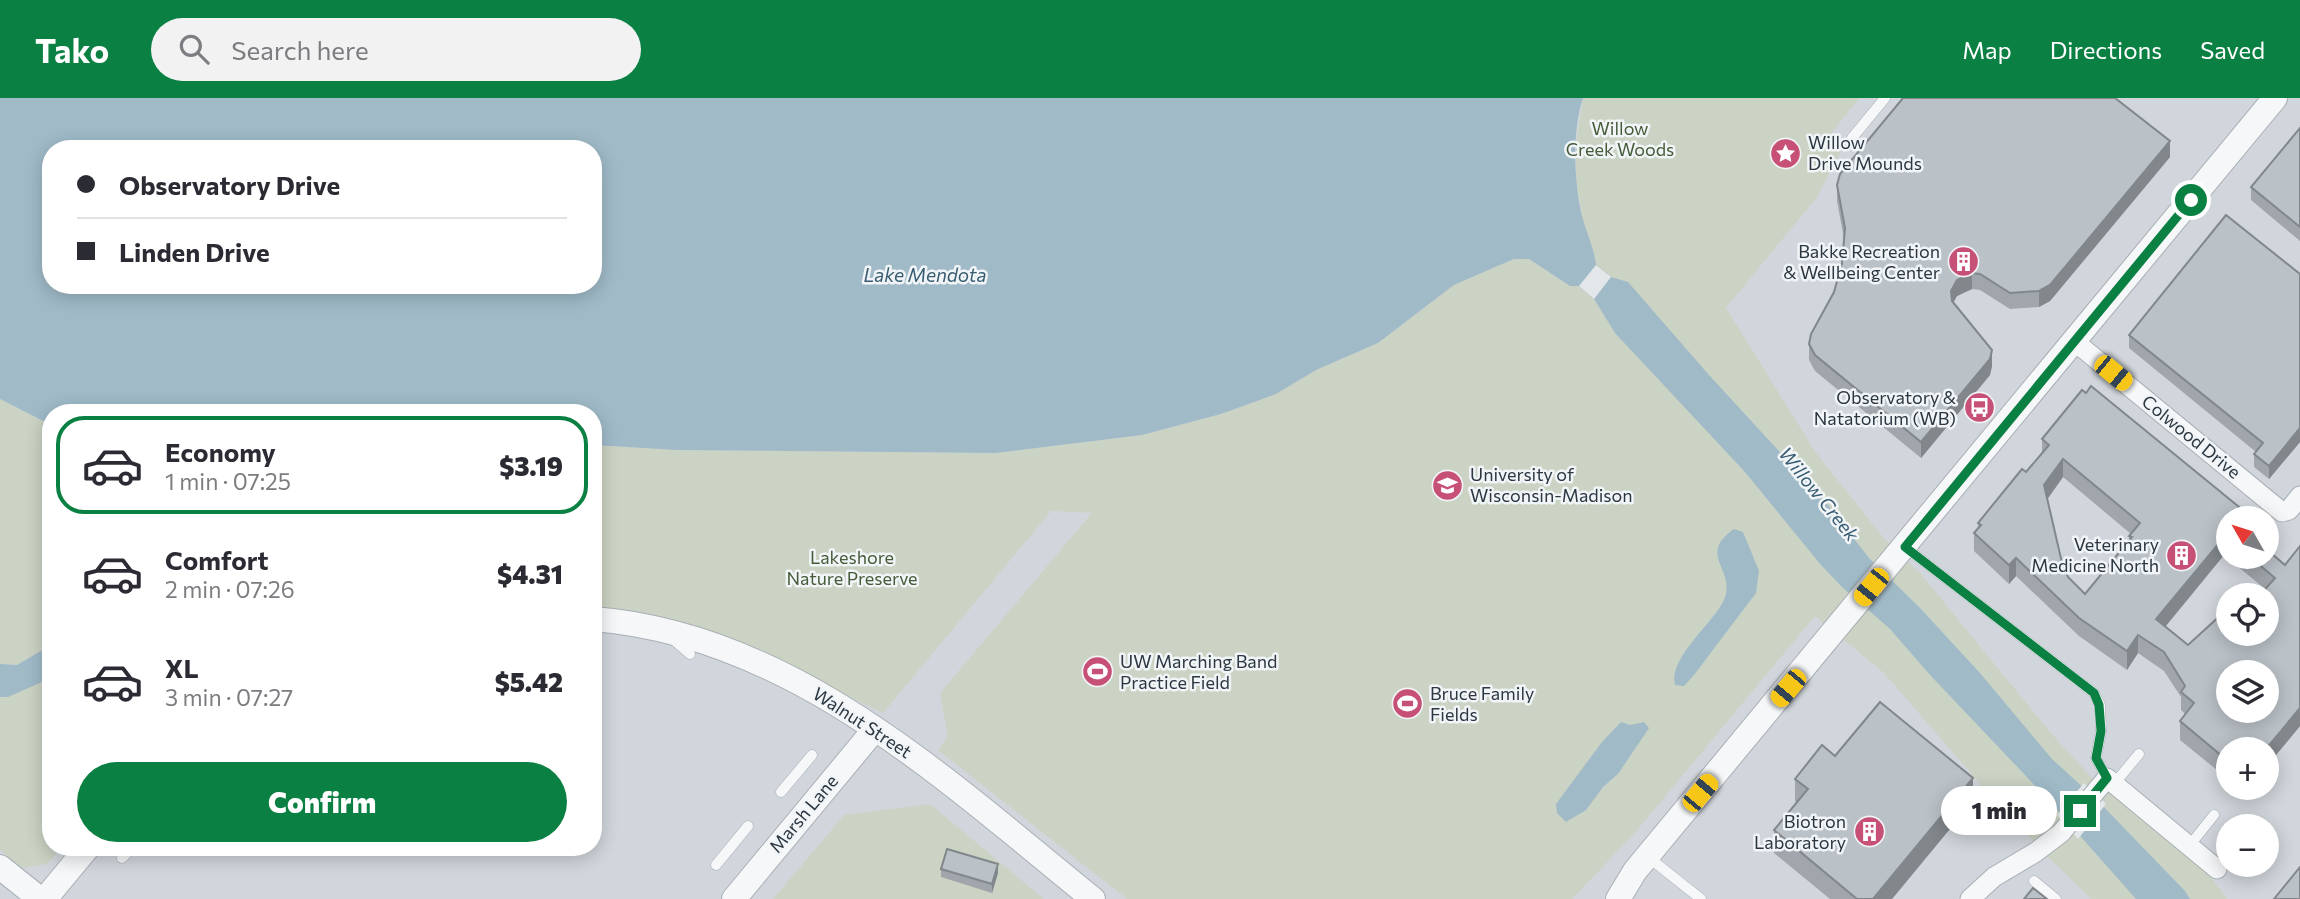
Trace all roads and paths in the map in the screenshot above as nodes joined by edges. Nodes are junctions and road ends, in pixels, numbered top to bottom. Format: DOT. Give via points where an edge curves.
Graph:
graph roads {
  1 [pos="1885,98"];
  2 [pos="2275,98"];
  3 [pos="1852,138"];
  4 [pos="2074,341"];
  5 [pos="2288,504"];
  6 [pos="1905,547"];
  7 [pos="602,621"];
  8 [pos="662,631"];
  9 [pos="690,654"];
  10 [pos="875,729"];
  11 [pos="2139,754"];
  12 [pos="812,755"];
  13 [pos="2105,785"];
  14 [pos="781,792"];
  15 [pos="2214,815"];
  16 [pos="748,826"];
  17 [pos="2190,845"];
  18 [pos="81,856"];
  19 [pos="1642,864"];
  20 [pos="716,865"];
  21 [pos="0,867"];
  22 [pos="2216,868"];
  23 [pos="2034,881"];
  24 [pos="40,899"];
  25 [pos="45,899"];
  26 [pos="734,899"];
  27 [pos="1093,899"];
  28 [pos="1603,899"];
  29 [pos="1618,899"];
  30 [pos="1700,899"];
  31 [pos="1970,899"];
  32 [pos="2056,899"];
  1 -- 3 [label="lane"];
  2 -- 4 [label="street"];
  4 -- 5 [label="street, Colwood Drive"];
  4 -- 6 [label="street"];
  6 -- 13 [label="lane" via="2094,693 2101,731 2096,758"];
  6 -- 19 [label="street"];
  7 -- 8 [label="street, Walnut Street"];
  8 -- 9 [label="lane"];
  8 -- 10 [label="street, Walnut Street" via="759,665 824,696"];
  10 -- 26 [label="street, Marsh Lane"];
  10 -- 27 [label="street, Walnut Street"];
  11 -- 13 [label="lane"];
  12 -- 14 [label="lane"];
  13 -- 17 [label="street"];
  13 -- 31 [label="street" via="2065,829"];
  15 -- 17 [label="lane"];
  16 -- 20 [label="lane"];
  17 -- 22 [label="street"];
  18 -- 25 [label="street"];
  19 -- 28 [label="street"];
  19 -- 29 [label="street"];
  19 -- 30 [label="lane"];
  21 -- 24 [label="street"];
  23 -- 32 [label="lane"];
}
